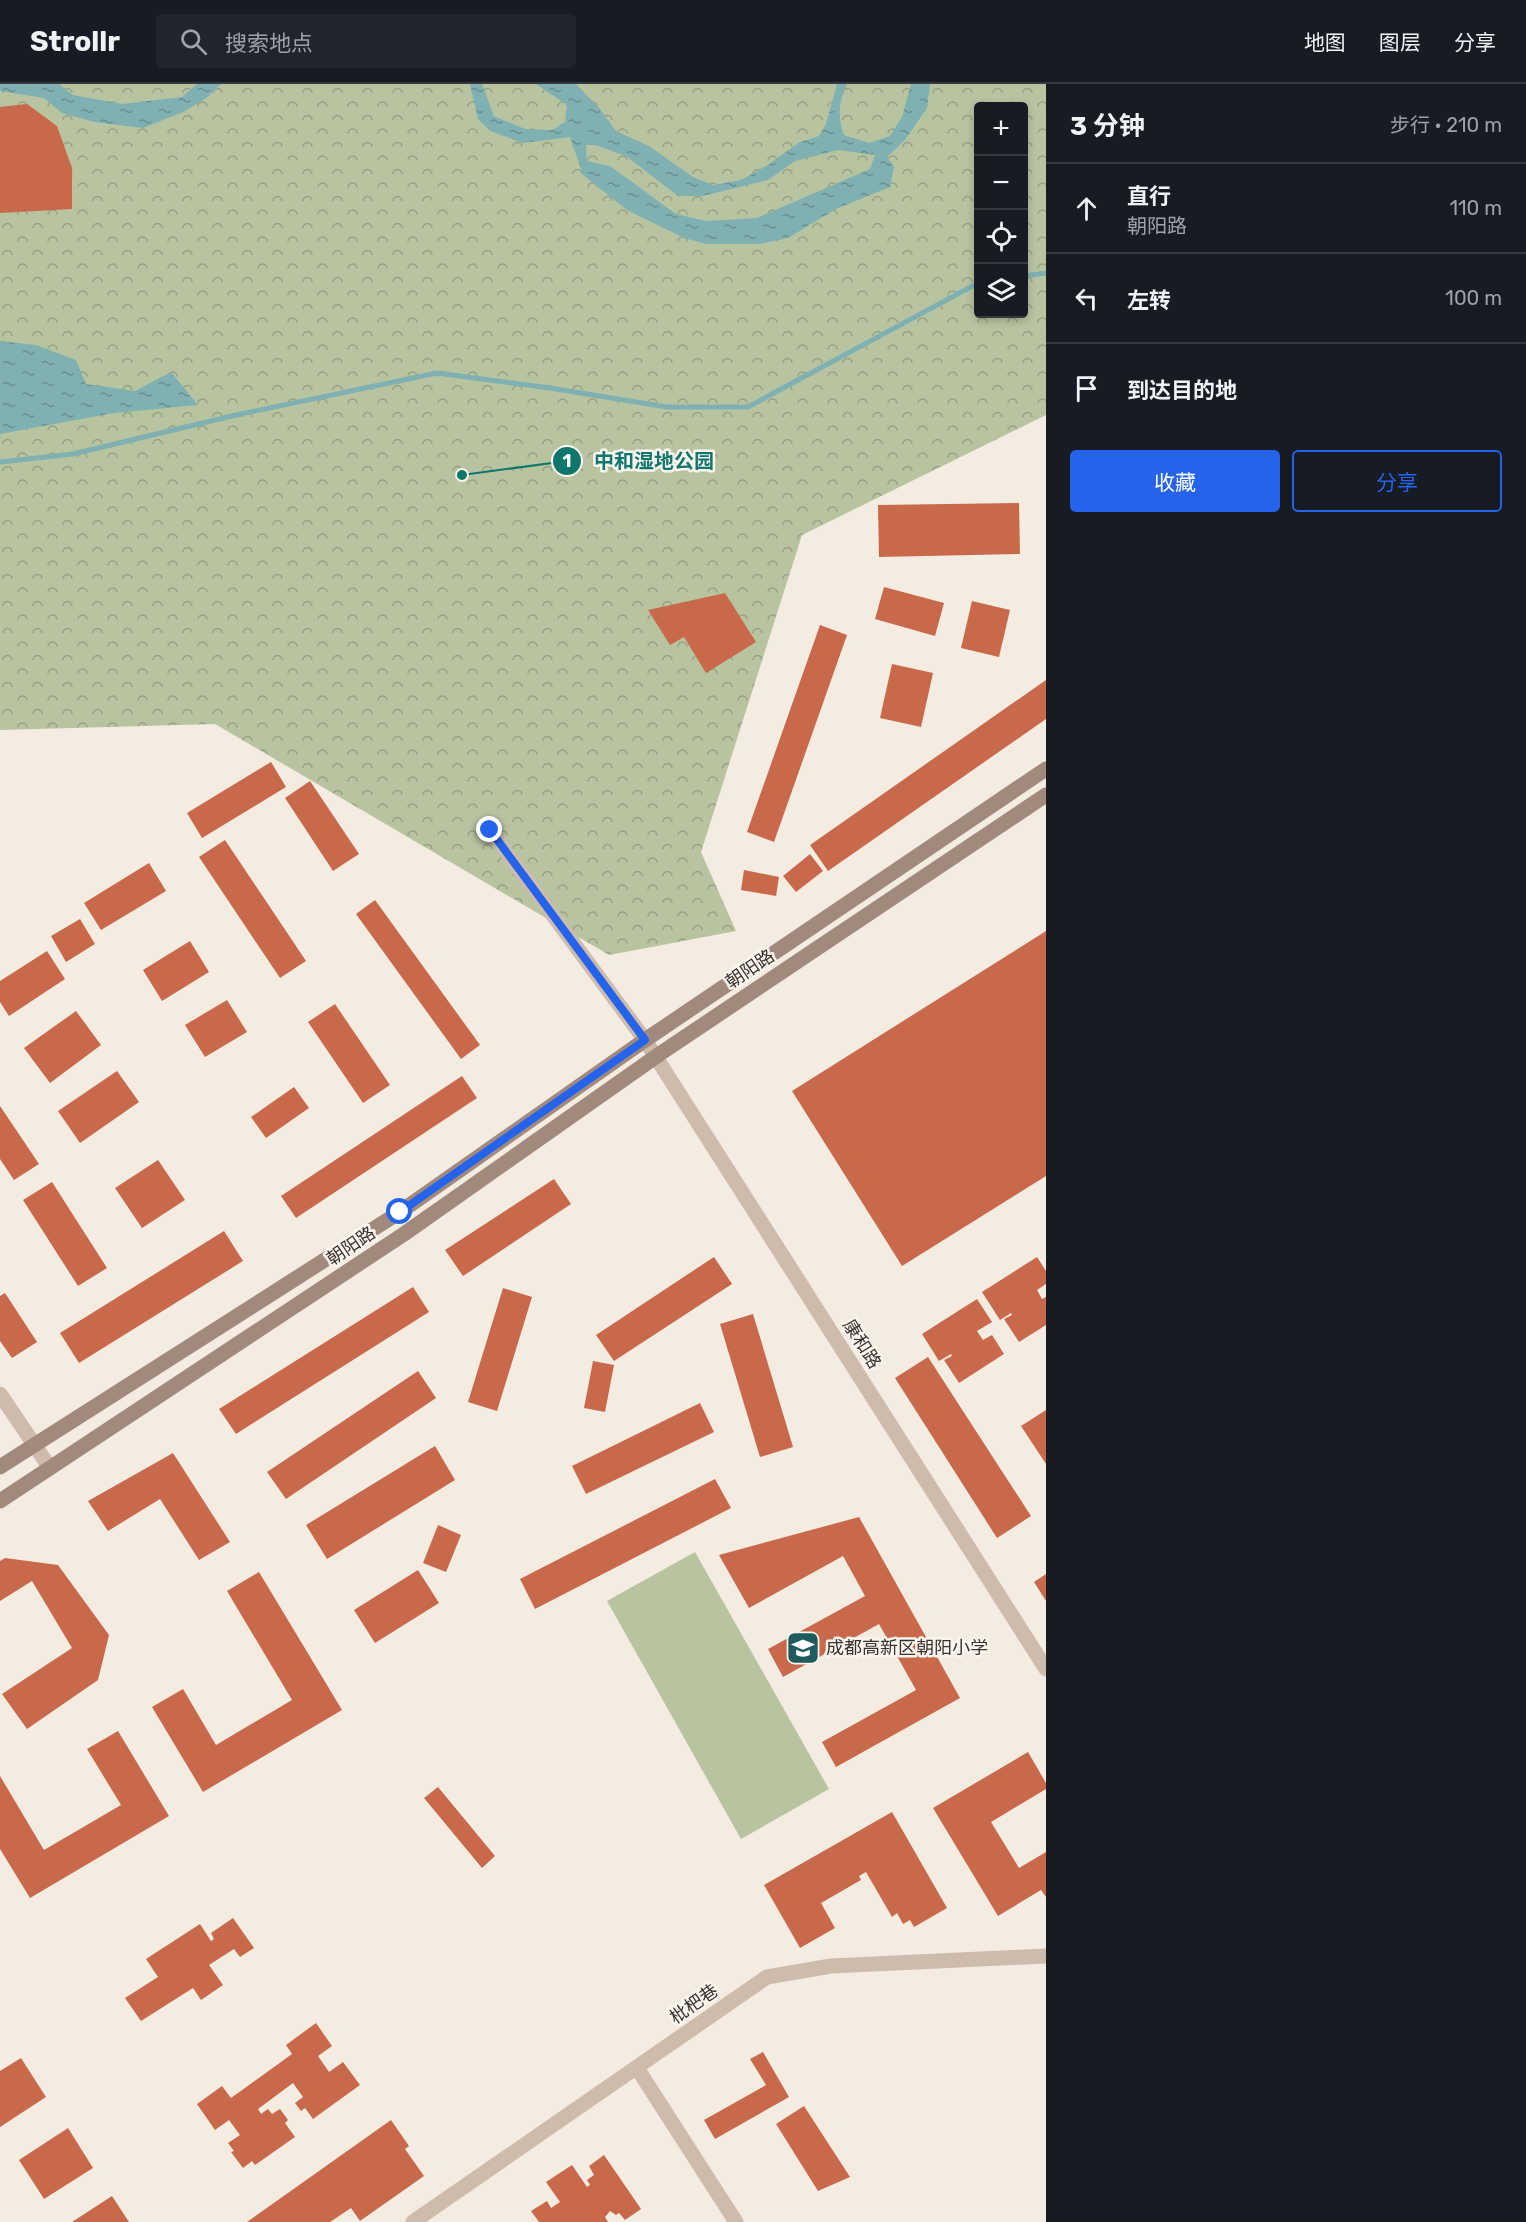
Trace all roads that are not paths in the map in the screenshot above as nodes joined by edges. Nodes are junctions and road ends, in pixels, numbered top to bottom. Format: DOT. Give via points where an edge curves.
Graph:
graph roads {
  1 [pos="1046,769"];
  2 [pos="1046,795"];
  3 [pos="490,830"];
  4 [pos="645,1040"];
  5 [pos="656,1056"];
  6 [pos="0,1394"];
  7 [pos="34,1444"];
  8 [pos="0,1467"];
  9 [pos="50,1468"];
  10 [pos="0,1501"];
  11 [pos="1046,1669"];
  12 [pos="1046,1956"];
  13 [pos="637,2068"];
  14 [pos="413,2222"];
  15 [pos="736,2222"];
  1 -- 4 [label="main road, 朝阳路"];
  2 -- 5 [label="main road, 朝阳路"];
  3 -- 4 [label="street, 康和路"];
  4 -- 5 [label="street, 康和路"];
  4 -- 7 [label="main road, 朝阳路" via="400,1212"];
  5 -- 9 [label="main road, 朝阳路" via="404,1234"];
  5 -- 11 [label="street, 康和路"];
  6 -- 7 [label="street"];
  7 -- 8 [label="main road, 朝阳路"];
  7 -- 9 [label="street"];
  9 -- 10 [label="main road, 朝阳路"];
  12 -- 13 [label="street, 枇杷巷" via="831,1966 767,1977"];
  13 -- 14 [label="street, 枇杷巷"];
  13 -- 15 [label="street"];
}
